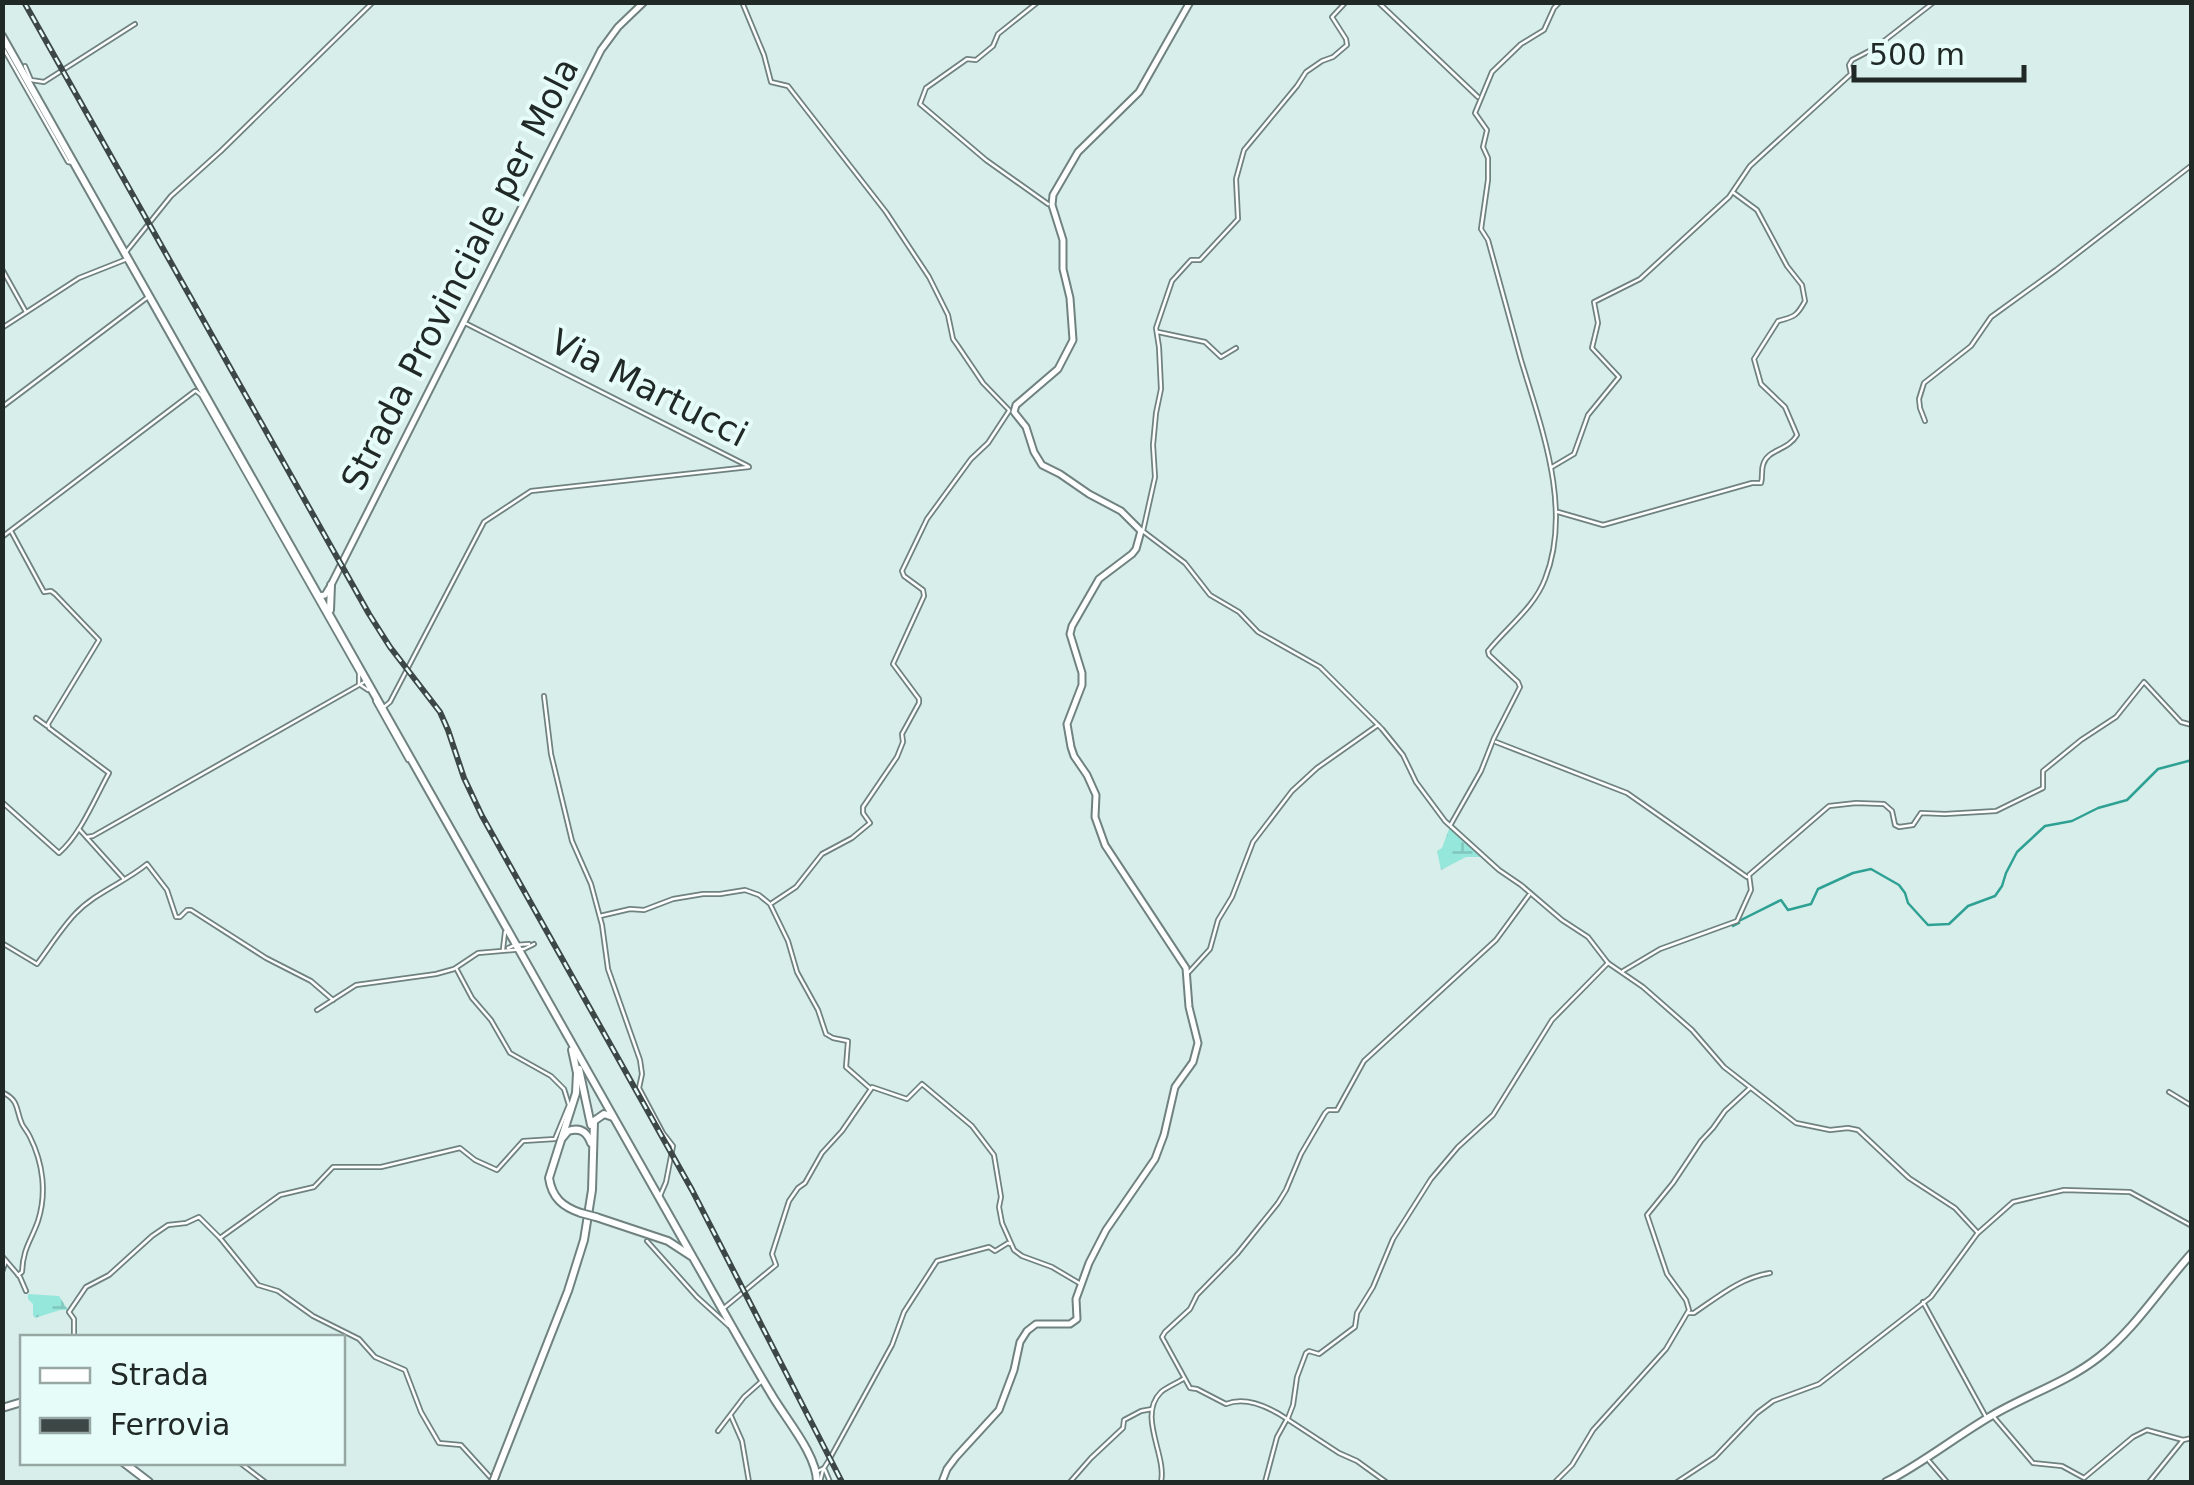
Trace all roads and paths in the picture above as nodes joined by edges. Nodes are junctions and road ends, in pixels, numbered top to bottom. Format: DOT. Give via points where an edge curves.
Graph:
graph roads {
  1 [pos="372,2"];
  2 [pos="644,2"];
  3 [pos="742,2"];
  4 [pos="1038,2"];
  5 [pos="1190,2"];
  6 [pos="1346,2"];
  7 [pos="1378,2"];
  8 [pos="1560,2"];
  9 [pos="1934,2"];
  10 [pos="134,24"];
  11 [pos="2,36"];
  12 [pos="2,46"];
  13 [pos="25,66"];
  14 [pos="30,81"];
  15 [pos="1480,99"];
  16 [pos="74,162"];
  17 [pos="2192,164"];
  18 [pos="1733,192"];
  19 [pos="1052,204"];
  20 [pos="127,256"];
  21 [pos="2,269"];
  22 [pos="149,296"];
  23 [pos="26,313"];
  24 [pos="464,322"];
  25 [pos="2,328"];
  26 [pos="1156,331"];
  27 [pos="1236,348"];
  28 [pos="198,390"];
  29 [pos="2,407"];
  30 [pos="1010,410"];
  31 [pos="1016,416"];
  32 [pos="1925,421"];
  33 [pos="1552,469"];
  34 [pos="1556,512"];
  35 [pos="11,531"];
  36 [pos="1142,531"];
  37 [pos="2,538"];
  38 [pos="304,570"];
  39 [pos="332,582"];
  40 [pos="319,596"];
  41 [pos="335,625"];
  42 [pos="363,682"];
  43 [pos="544,696"];
  44 [pos="382,708"];
  45 [pos="36,718"];
  46 [pos="1378,725"];
  47 [pos="2192,725"];
  48 [pos="50,728"];
  49 [pos="1493,741"];
  50 [pos="2,802"];
  51 [pos="1450,826"];
  52 [pos="78,828"];
  53 [pos="87,837"];
  54 [pos="1748,878"];
  55 [pos="125,880"];
  56 [pos="1530,894"];
  57 [pos="770,904"];
  58 [pos="600,916"];
  59 [pos="512,934"];
  60 [pos="2,943"];
  61 [pos="519,947"];
  62 [pos="525,959"];
  63 [pos="1608,962"];
  64 [pos="456,968"];
  65 [pos="1622,972"];
  66 [pos="1188,973"];
  67 [pos="333,1000"];
  68 [pos="317,1010"];
  69 [pos="562,1024"];
  70 [pos="572,1050"];
  71 [pos="1752,1087"];
  72 [pos="870,1088"];
  73 [pos="2,1092"];
  74 [pos="2169,1092"];
  75 [pos="2192,1106"];
  76 [pos="614,1118"];
  77 [pos="557,1141"];
  78 [pos="592,1145"];
  79 [pos="660,1197"];
  80 [pos="676,1226"];
  81 [pos="2192,1226"];
  82 [pos="1978,1233"];
  83 [pos="220,1238"];
  84 [pos="649,1238"];
  85 [pos="666,1238"];
  86 [pos="686,1243"];
  87 [pos="674,1244"];
  88 [pos="1010,1244"];
  89 [pos="2192,1254"];
  90 [pos="2,1256"];
  91 [pos="6,1260"];
  92 [pos="695,1261"];
  93 [pos="2,1272"];
  94 [pos="1770,1273"];
  95 [pos="18,1275"];
  96 [pos="1080,1284"];
  97 [pos="26,1291"];
  98 [pos="1923,1302"];
  99 [pos="723,1309"];
  100 [pos="1687,1313"];
  101 [pos="735,1331"];
  102 [pos="74,1335"];
  103 [pos="1185,1378"];
  104 [pos="763,1380"];
  105 [pos="1154,1409"];
  106 [pos="731,1416"];
  107 [pos="1990,1417"];
  108 [pos="1286,1419"];
  109 [pos="718,1430"];
  110 [pos="2192,1438"];
  111 [pos="2183,1440"];
  112 [pos="1928,1459"];
  113 [pos="127,1465"];
  114 [pos="243,1465"];
  115 [pos="819,1477"];
  116 [pos="495,1480"];
  117 [pos="149,1482"];
  118 [pos="264,1482"];
  119 [pos="749,1482"];
  120 [pos="830,1482"];
  121 [pos="942,1482"];
  122 [pos="1070,1482"];
  123 [pos="1160,1482"];
  124 [pos="1264,1482"];
  125 [pos="1386,1482"];
  126 [pos="1555,1482"];
  127 [pos="1677,1482"];
  128 [pos="1886,1482"];
  129 [pos="1948,1482"];
  130 [pos="2149,1482"];
  1 -- 20 [label="street" via="171,196"];
  2 -- 24 [label="street, Strada Provinciale per Mola" via="601,50"];
  3 -- 30 [label="street" via="771,82 786,84 886,212 930,278 953,339"];
  4 -- 19 [label="street" via="976,60 967,59 928,86 920,104"];
  5 -- 19 [label="street" via="1138,94 1078,152"];
  6 -- 26 [label="street" via="1332,16 1347,45 1306,72 1244,150 1236,179 1238,220 1174,277"];
  7 -- 15 [label="street"];
  8 -- 15 [label="street" via="1544,30 1497,66"];
  9 -- 18 [label="street" via="1852,60 1851,74 1750,166"];
  10 -- 14 [label="street" via="44,82"];
  11 -- 14 [label="main road"];
  12 -- 16 [label="street" via="68,162"];
  13 -- 14 [label="street"];
  14 -- 16 [label="main road"];
  15 -- 33 [label="street" via="1475,114 1487,130 1488,156 1481,229"];
  16 -- 20 [label="main road"];
  17 -- 32 [label="street" via="1991,317 1970,346 1924,382 1919,399"];
  18 -- 33 [label="street" via="1640,278 1594,302 1592,348 1619,377 1588,415 1576,451"];
  18 -- 34 [label="street" via="1757,210 1802,285 1804,304 1792,318 1778,321 1754,359 1762,384 1785,407 1796,440 1766,459 1761,483 1602,524"];
  19 -- 31 [label="street" via="1062,233 1074,338 1058,369 1016,405"];
  20 -- 22 [label="main road"];
  20 -- 23 [label="street"];
  21 -- 23 [label="street"];
  22 -- 28 [label="main road"];
  22 -- 29 [label="street"];
  23 -- 25 [label="street"];
  24 -- 39 [label="street, Strada Provinciale per Mola"];
  24 -- 44 [label="street, Via Martucci" via="750,467 531,492 515,502 480,526"];
  26 -- 27 [label="street" via="1205,342 1222,357"];
  26 -- 36 [label="street" via="1161,390 1155,477"];
  28 -- 35 [label="street"];
  28 -- 38 [label="main road"];
  28 -- 42 [label="street"];
  30 -- 31 [label="street"];
  30 -- 57 [label="street" via="927,519 903,570 924,596 892,664 919,703 896,757 863,807 870,824 822,854 794,889"];
  31 -- 36 [label="street" via="1042,465 1122,511"];
  33 -- 34 [label="street"];
  34 -- 49 [label="street" via="1543,584 1488,651 1520,685"];
  35 -- 37 [label="street"];
  35 -- 48 [label="street" via="44,592 55,594 99,640"];
  36 -- 46 [label="street" via="1258,632 1320,667"];
  36 -- 66 [label="street" via="1132,554 1099,578 1072,626 1082,686 1067,728 1096,795 1105,845"];
  38 -- 39 [label="main road" via="316,582"];
  38 -- 40 [label="main road"];
  39 -- 40 [label="street"];
  39 -- 41 [label="main road"];
  40 -- 41 [label="main road"];
  41 -- 42 [label="main road"];
  42 -- 44 [label="main road"];
  42 -- 53 [label="street"];
  42 -- 61 [label="street"];
  43 -- 58 [label="street" via="568,824"];
  44 -- 59 [label="main road"];
  45 -- 48 [label="street"];
  46 -- 51 [label="street"];
  46 -- 66 [label="street" via="1292,791 1254,842 1210,949"];
  47 -- 54 [label="street" via="2181,722 2143,682 2116,717 2044,770 2041,790 1996,811 1924,812 1913,825 1899,827 1884,804 1832,804"];
  48 -- 52 [label="street" via="109,773"];
  49 -- 51 [label="street"];
  49 -- 54 [label="street" via="1626,793"];
  50 -- 52 [label="street" via="59,853"];
  51 -- 56 [label="street"];
  52 -- 53 [label="street"];
  53 -- 55 [label="street"];
  54 -- 65 [label="street" via="1750,890 1736,922"];
  55 -- 60 [label="street" via="76,912 37,964"];
  55 -- 67 [label="street" via="147,864 167,890 176,917 191,910"];
  56 -- 63 [label="street"];
  56 -- 103 [label="street" via="1496,940 1364,1061 1338,1110 1326,1111 1278,1203 1164,1332"];
  57 -- 58 [label="street" via="745,890"];
  57 -- 72 [label="street" via="825,1032 848,1041 846,1067"];
  58 -- 79 [label="street" via="608,969 640,1060 639,1088 674,1146"];
  59 -- 61 [label="main road"];
  59 -- 61 [label="main road"];
  61 -- 62 [label="main road"];
  61 -- 62 [label="main road"];
  61 -- 64 [label="street" via="478,953"];
  62 -- 69 [label="main road"];
  63 -- 65 [label="street"];
  63 -- 108 [label="street" via="1552,1020 1493,1115 1432,1179 1392,1238 1355,1327 1319,1354 1306,1353"];
  64 -- 67 [label="street" via="359,984"];
  64 -- 77 [label="street" via="510,1053 564,1089 569,1105"];
  65 -- 71 [label="street"];
  66 -- 96 [label="street" via="1195,1058 1175,1088 1154,1159 1106,1230"];
  67 -- 68 [label="street"];
  69 -- 70 [label="main road"];
  69 -- 76 [label="main road"];
  70 -- 77 [label="main road" via="576,1093"];
  70 -- 78 [label="main road"];
  71 -- 82 [label="street" via="1796,1123 1858,1130"];
  71 -- 100 [label="street" via="1700,1141 1647,1215"];
  72 -- 88 [label="street" via="908,1100 922,1084 978,1132 995,1158"];
  72 -- 99 [label="street" via="790,1200 772,1254 776,1265"];
  73 -- 95 [label="street" via="15,1100 44,1183"];
  74 -- 75 [label="street"];
  76 -- 78 [label="main road" via="595,1119"];
  76 -- 79 [label="main road"];
  77 -- 78 [label="main road" via="580,1130"];
  77 -- 83 [label="street" via="524,1140 498,1170 460,1148 380,1167 334,1166 314,1186 280,1195"];
  77 -- 84 [label="main road, bridge" via="550,1171 557,1200"];
  78 -- 116 [label="main road" via="579,1258"];
  79 -- 80 [label="main road"];
  80 -- 85 [label="main road"];
  80 -- 86 [label="main road"];
  81 -- 82 [label="street" via="2130,1192 2091,1189 2013,1202"];
  82 -- 98 [label="street"];
  83 -- 102 [label="street" via="199,1217 166,1226 85,1289 70,1312"];
  83 -- 116 [label="street" via="258,1285 404,1369 439,1443 461,1445"];
  84 -- 85 [label="main road"];
  84 -- 87 [label="main road"];
  84 -- 101 [label="street" via="693,1294"];
  85 -- 86 [label="main road"];
  86 -- 87 [label="main road"];
  86 -- 92 [label="main road"];
  87 -- 92 [label="main road"];
  88 -- 96 [label="street"];
  88 -- 115 [label="street" via="937,1261"];
  89 -- 107 [label="main road" via="2100,1356"];
  90 -- 91 [label="street"];
  91 -- 93 [label="street"];
  91 -- 95 [label="street"];
  92 -- 99 [label="main road"];
  94 -- 100 [label="street" via="1729,1287"];
  95 -- 97 [label="street"];
  96 -- 121 [label="street" via="1077,1318 1028,1331 999,1410"];
  98 -- 107 [label="street"];
  98 -- 127 [label="street" via="1819,1384 1757,1413 1715,1458"];
  99 -- 101 [label="main road"];
  100 -- 126 [label="street" via="1666,1349"];
  101 -- 104 [label="main road"];
  103 -- 105 [label="street" via="1160,1393"];
  103 -- 108 [label="street" via="1190,1388 1226,1404 1240,1399"];
  104 -- 106 [label="street"];
  104 -- 115 [label="main road"];
  105 -- 122 [label="street" via="1124,1420"];
  105 -- 123 [label="street"];
  106 -- 109 [label="street"];
  106 -- 119 [label="street"];
  107 -- 111 [label="street" via="2033,1463 2062,1466 2084,1478 2140,1433"];
  107 -- 112 [label="main road"];
  108 -- 124 [label="street"];
  108 -- 125 [label="street"];
  110 -- 111 [label="street"];
  111 -- 130 [label="street"];
  112 -- 128 [label="main road"];
  112 -- 129 [label="street"];
  113 -- 117 [label="main road"];
  114 -- 118 [label="street"];
  115 -- 120 [label="street"];
}
